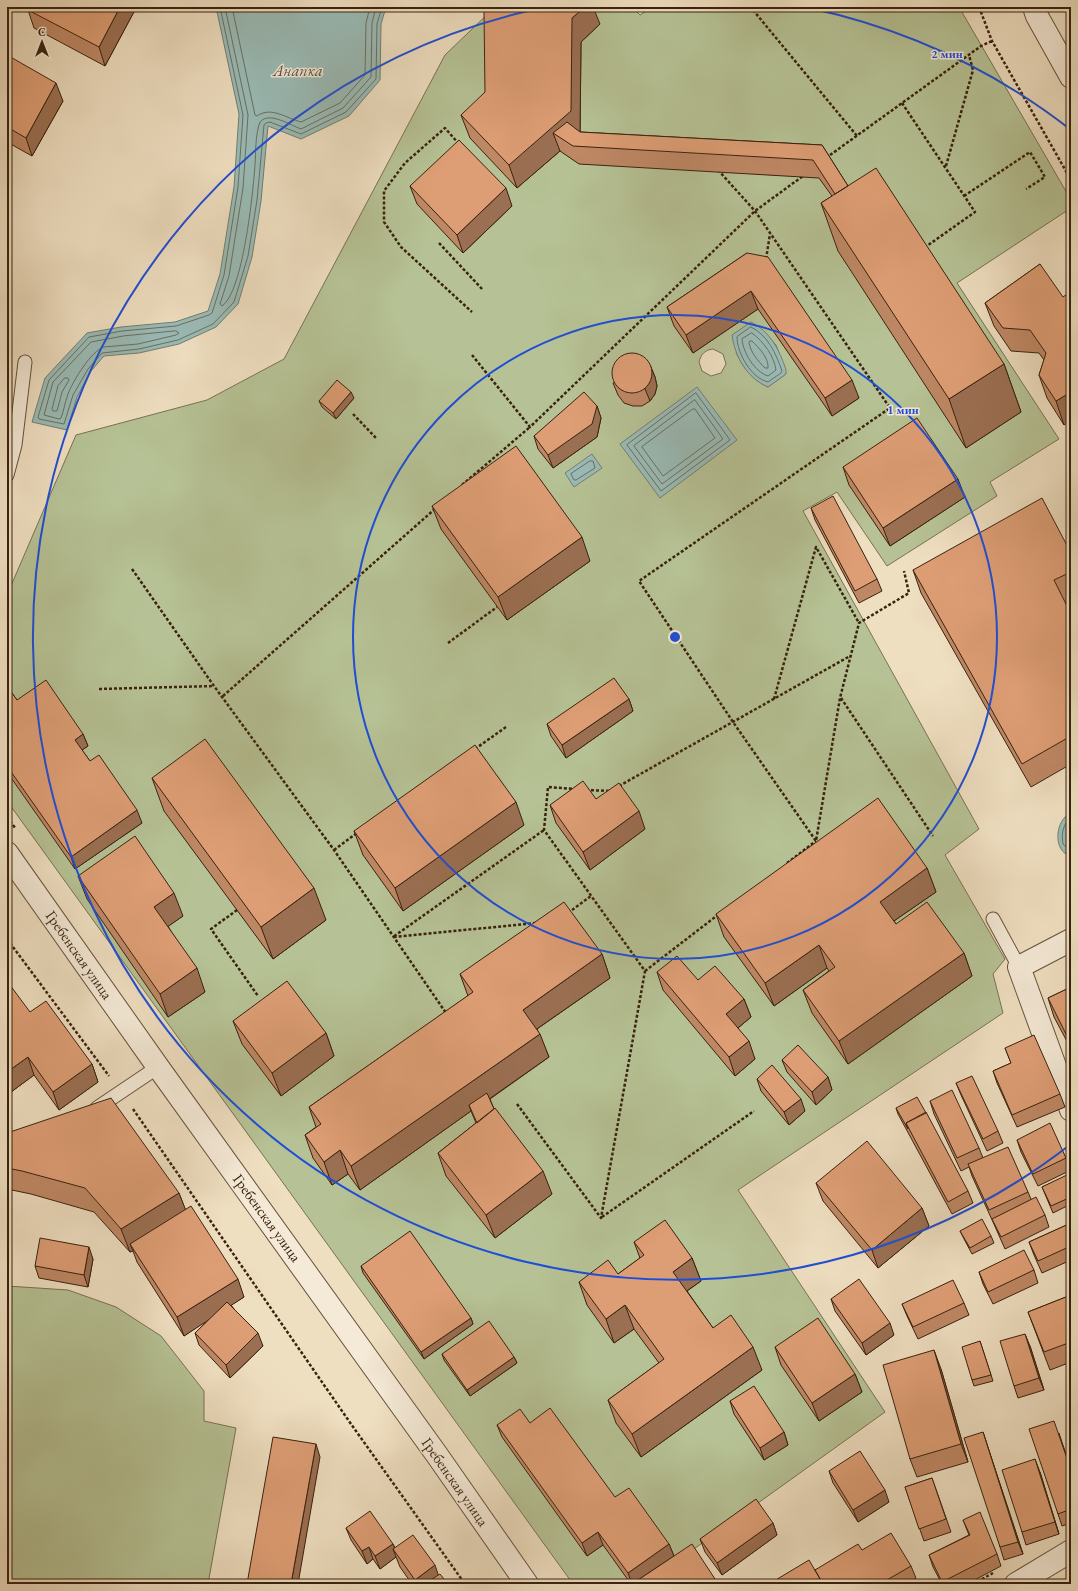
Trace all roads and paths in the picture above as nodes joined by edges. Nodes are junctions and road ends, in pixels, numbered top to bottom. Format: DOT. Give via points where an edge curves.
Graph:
graph roads {
  1 [pos="979,7"];
  2 [pos="1034,7"];
  3 [pos="753,10"];
  4 [pos="992,41"];
  5 [pos="969,55"];
  6 [pos="1071,77"];
  7 [pos="902,103"];
  8 [pos="857,136"];
  9 [pos="461,146"];
  10 [pos="825,159"];
  11 [pos="714,165"];
  12 [pos="946,166"];
  13 [pos="806,173"];
  14 [pos="1071,180"];
  15 [pos="1026,189"];
  16 [pos="964,196"];
  17 [pos="755,211"];
  18 [pos="770,234"];
  19 [pos="439,243"];
  20 [pos="924,248"];
  21 [pos="766,260"];
  22 [pos="483,290"];
  23 [pos="472,312"];
  24 [pos="472,356"];
  25 [pos="25,362"];
  26 [pos="353,414"];
  27 [pos="7,420"];
  28 [pos="530,426"];
  29 [pos="376,438"];
  30 [pos="15,445"];
  31 [pos="7,475"];
  32 [pos="457,489"];
  33 [pos="439,505"];
  34 [pos="132,569"];
  35 [pos="904,571"];
  36 [pos="497,606"];
  37 [pos="859,624"];
  38 [pos="448,643"];
  39 [pos="850,656"];
  40 [pos="214,686"];
  41 [pos="99,689"];
  42 [pos="223,696"];
  43 [pos="840,698"];
  44 [pos="774,699"];
  45 [pos="733,722"];
  46 [pos="506,727"];
  47 [pos="474,750"];
  48 [pos="544,830"];
  49 [pos="359,832"];
  50 [pos="933,836"];
  51 [pos="816,841"];
  52 [pos="334,850"];
  53 [pos="7,853"];
  54 [pos="784,865"];
  55 [pos="591,896"];
  56 [pos="237,910"];
  57 [pos="721,913"];
  58 [pos="564,917"];
  59 [pos="993,919"];
  60 [pos="542,922"];
  61 [pos="393,937"];
  62 [pos="7,939"];
  63 [pos="1071,940"];
  64 [pos="1018,967"];
  65 [pos="645,971"];
  66 [pos="258,996"];
  67 [pos="447,1014"];
  68 [pos="158,1067"];
  69 [pos="121,1092"];
  70 [pos="517,1104"];
  71 [pos="1071,1110"];
  72 [pos="754,1111"];
  73 [pos="89,1113"];
  74 [pos="601,1218"];
  75 [pos="1071,1552"];
  76 [pos="465,1584"];
  77 [pos="526,1584"];
  78 [pos="1016,1584"];
  1 -- 4 [label="path"];
  2 -- 6 [label="street"];
  3 -- 8 [label="path"];
  4 -- 5 [label="path"];
  4 -- 14 [label="path"];
  5 -- 7 [label="path"];
  5 -- 12 [label="path" via="973,70"];
  7 -- 8 [label="path"];
  7 -- 12 [label="path"];
  8 -- 10 [label="path"];
  9 -- 23 [label="path" via="445,128 405,162 384,191 384,222 401,247"];
  11 -- 17 [label="path"];
  12 -- 16 [label="path"];
  13 -- 17 [label="path"];
  15 -- 16 [label="path" via="1045,177 1030,152"];
  16 -- 20 [label="path" via="975,212"];
  17 -- 18 [label="path"];
  17 -- 28 [label="path"];
  18 -- 21 [label="path"];
  18 -- 45 [label="path" via="890,408 639,581"];
  19 -- 22 [label="path"];
  24 -- 28 [label="path"];
  25 -- 30 [label="lane"];
  26 -- 29 [label="path"];
  27 -- 30 [label="lane"];
  28 -- 32 [label="path"];
  30 -- 31 [label="lane"];
  33 -- 42 [label="path"];
  34 -- 40 [label="path"];
  35 -- 37 [label="path" via="909,593"];
  36 -- 38 [label="path"];
  37 -- 39 [label="path"];
  37 -- 44 [label="path" via="816,547"];
  39 -- 43 [label="path"];
  39 -- 44 [label="path"];
  40 -- 41 [label="path"];
  40 -- 42 [label="path"];
  42 -- 52 [label="path"];
  43 -- 50 [label="path"];
  43 -- 51 [label="path"];
  44 -- 45 [label="path"];
  45 -- 48 [label="path" via="610,791 548,787"];
  45 -- 51 [label="path"];
  46 -- 47 [label="path"];
  48 -- 55 [label="path"];
  48 -- 61 [label="path"];
  49 -- 52 [label="path"];
  51 -- 54 [label="path"];
  52 -- 61 [label="path"];
  53 -- 68 [label="street, Гребенская улица"];
  55 -- 58 [label="path"];
  55 -- 65 [label="path"];
  56 -- 66 [label="path" via="211,929"];
  57 -- 65 [label="path"];
  59 -- 64 [label="lane"];
  60 -- 61 [label="path"];
  61 -- 67 [label="path"];
  62 -- 69 [label="path"];
  63 -- 64 [label="street"];
  64 -- 71 [label="street"];
  65 -- 74 [label="path"];
  68 -- 69 [label="lane"];
  68 -- 77 [label="street, Гребенская улица" via="437,1455"];
  69 -- 73 [label="lane"];
  69 -- 76 [label="path"];
  70 -- 74 [label="path"];
  72 -- 74 [label="path"];
  75 -- 78 [label="street"];
}
